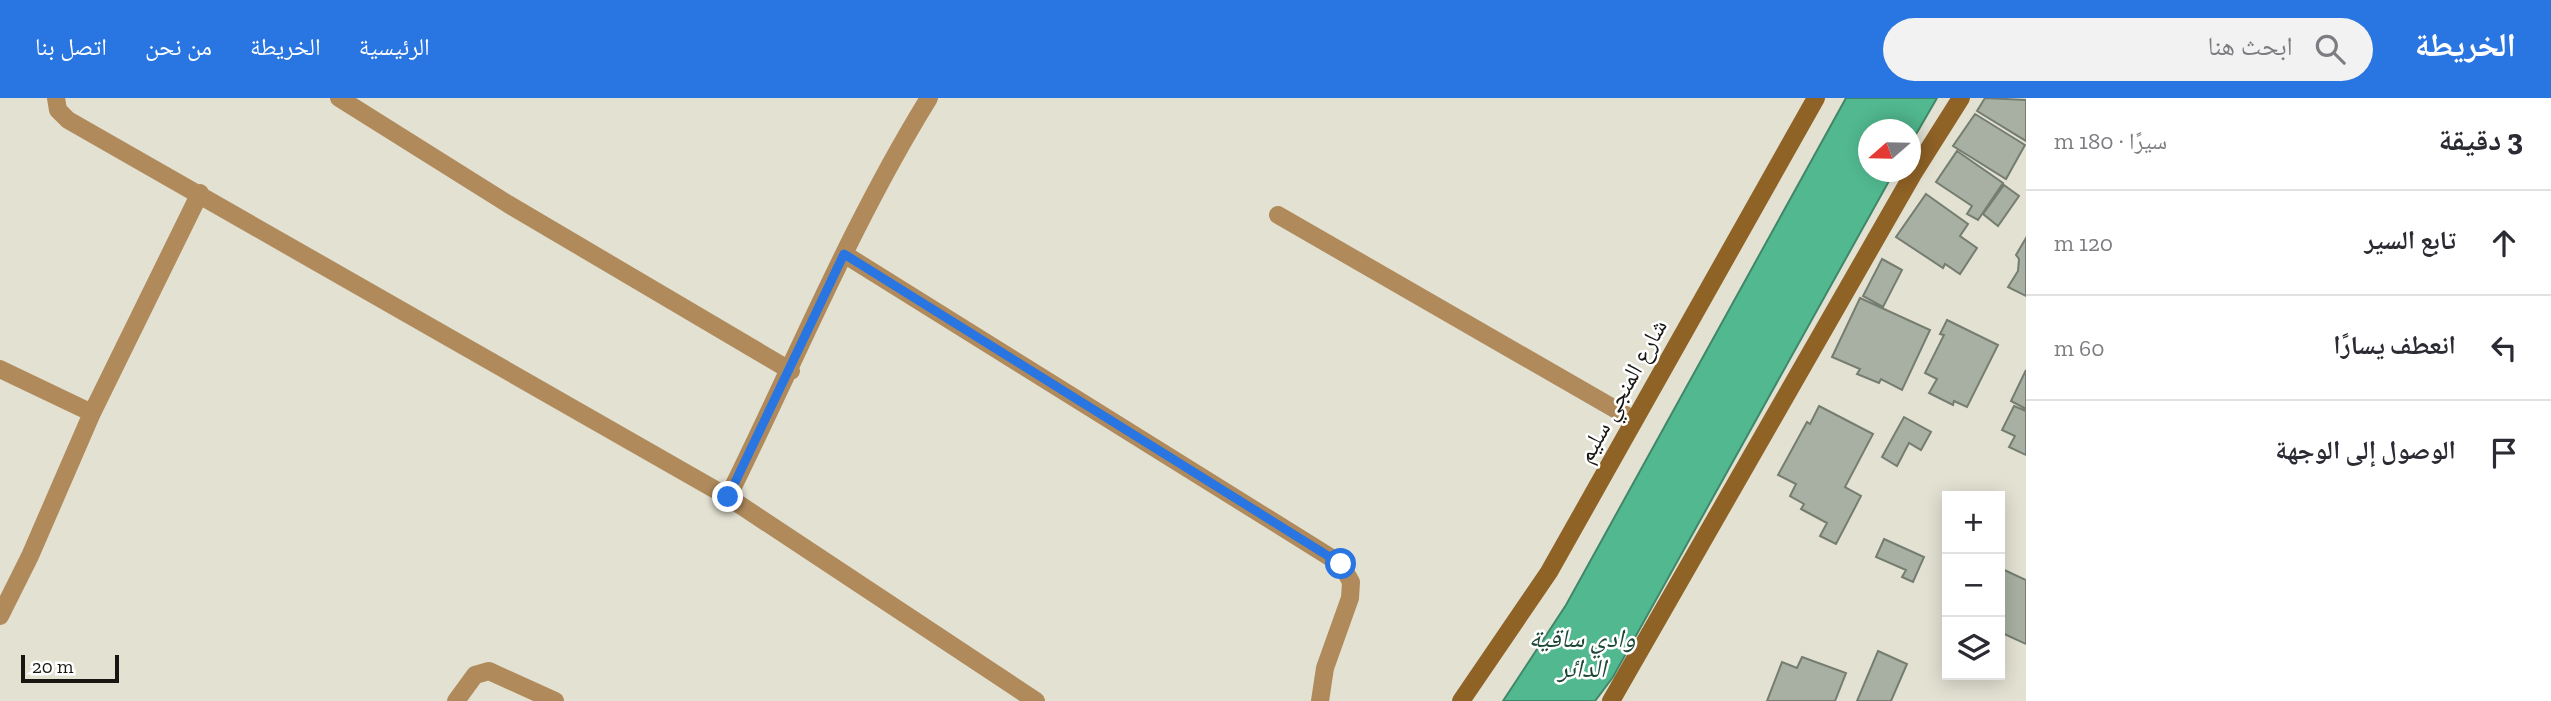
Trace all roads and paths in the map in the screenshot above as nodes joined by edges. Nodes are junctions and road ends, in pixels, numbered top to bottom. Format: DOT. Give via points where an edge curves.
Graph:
graph roads {
  1 [pos="56,98"];
  2 [pos="339,98"];
  3 [pos="929,98"];
  4 [pos="1816,98"];
  5 [pos="1961,98"];
  6 [pos="200,193"];
  7 [pos="1278,215"];
  8 [pos="844,254"];
  9 [pos="0,369"];
  10 [pos="791,371"];
  11 [pos="92,413"];
  12 [pos="1634,420"];
  13 [pos="728,497"];
  14 [pos="0,616"];
  15 [pos="456,701"];
  16 [pos="555,701"];
  17 [pos="1036,701"];
  18 [pos="1320,701"];
  19 [pos="1461,701"];
  20 [pos="1611,701"];
  1 -- 6 [label="street" via="58,110 68,120"];
  2 -- 10 [label="street"];
  3 -- 8 [label="street"];
  4 -- 12 [label="main road, شارع المنجي سليم"];
  5 -- 20 [label="main road"];
  6 -- 11 [label="street"];
  6 -- 13 [label="street"];
  7 -- 12 [label="street"];
  8 -- 10 [label="street"];
  8 -- 18 [label="street" via="1341,564 1350,582 1350,598 1325,668"];
  9 -- 11 [label="street"];
  10 -- 13 [label="street"];
  11 -- 14 [label="street"];
  12 -- 19 [label="main road, شارع المنجي سليم" via="1549,572"];
  13 -- 17 [label="street"];
  15 -- 16 [label="street" via="468,681 489,671"];
}
